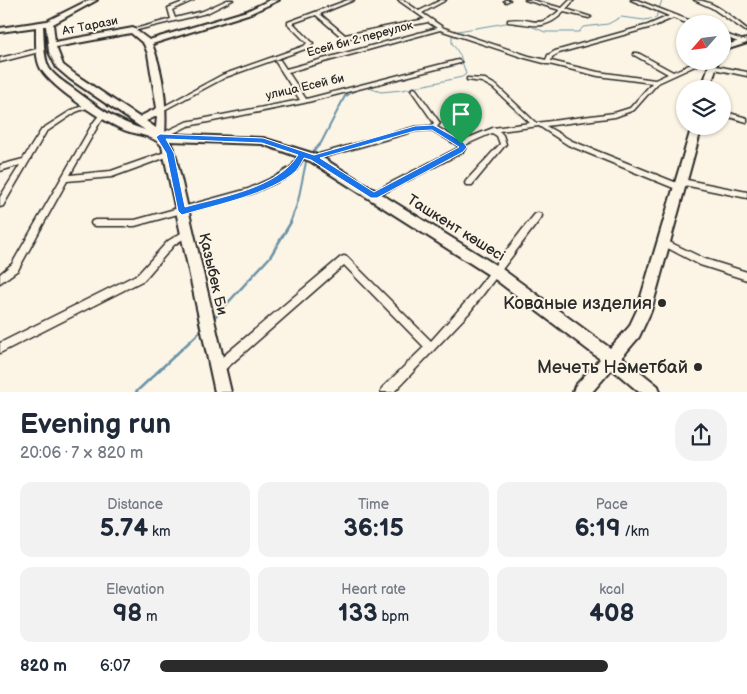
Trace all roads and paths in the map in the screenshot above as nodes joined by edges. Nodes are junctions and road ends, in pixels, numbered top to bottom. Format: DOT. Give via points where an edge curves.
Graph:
graph roads {
  1 [pos="94,0"];
  2 [pos="192,0"];
  3 [pos="231,0"];
  4 [pos="276,0"];
  5 [pos="333,0"];
  6 [pos="352,0"];
  7 [pos="400,0"];
  8 [pos="444,0"];
  9 [pos="527,0"];
  10 [pos="572,0"];
  11 [pos="696,0"];
  12 [pos="638,1"];
  13 [pos="82,3"];
  14 [pos="340,4"];
  15 [pos="564,10"];
  16 [pos="316,13"];
  17 [pos="418,13"];
  18 [pos="672,16"];
  19 [pos="589,17"];
  20 [pos="676,17"];
  21 [pos="173,19"];
  22 [pos="429,20"];
  23 [pos="510,21"];
  24 [pos="44,24"];
  25 [pos="441,28"];
  26 [pos="0,30"];
  27 [pos="133,30"];
  28 [pos="747,31"];
  29 [pos="731,37"];
  30 [pos="745,42"];
  31 [pos="148,43"];
  32 [pos="52,45"];
  33 [pos="731,47"];
  34 [pos="41,50"];
  35 [pos="636,54"];
  36 [pos="0,60"];
  37 [pos="278,61"];
  38 [pos="458,62"];
  39 [pos="547,63"];
  40 [pos="285,70"];
  41 [pos="683,70"];
  42 [pos="730,70"];
  43 [pos="672,74"];
  44 [pos="747,74"];
  45 [pos="73,77"];
  46 [pos="469,79"];
  47 [pos="656,82"];
  48 [pos="60,83"];
  49 [pos="414,90"];
  50 [pos="304,101"];
  51 [pos="90,105"];
  52 [pos="162,109"];
  53 [pos="102,115"];
  54 [pos="731,116"];
  55 [pos="747,120"];
  56 [pos="139,121"];
  57 [pos="538,125"];
  58 [pos="433,128"];
  59 [pos="493,130"];
  60 [pos="694,135"];
  61 [pos="160,137"];
  62 [pos="461,144"];
  63 [pos="170,153"];
  64 [pos="308,156"];
  65 [pos="26,161"];
  66 [pos="0,168"];
  67 [pos="66,178"];
  68 [pos="469,183"];
  69 [pos="680,184"];
  70 [pos="374,195"];
  71 [pos="747,195"];
  72 [pos="0,204"];
  73 [pos="182,211"];
  74 [pos="538,216"];
  75 [pos="95,223"];
  76 [pos="186,233"];
  77 [pos="663,242"];
  78 [pos="497,273"];
  79 [pos="747,276"];
  80 [pos="0,279"];
  81 [pos="430,347"];
  82 [pos="0,348"];
  83 [pos="612,359"];
  84 [pos="218,368"];
  85 [pos="223,392"];
  86 [pos="386,392"];
  87 [pos="581,392"];
  88 [pos="652,392"];
  1 -- 13 [label="main road"];
  2 -- 21 [label="street" via="170,9"];
  3 -- 21 [label="street" via="205,12"];
  4 -- 31 [label="main road" via="249,12"];
  5 -- 14 [label="street"];
  6 -- 14 [label="street"];
  7 -- 17 [label="street"];
  8 -- 17 [label="street"];
  9 -- 15 [label="street"];
  10 -- 15 [label="street"];
  11 -- 28 [label="street" via="714,7"];
  12 -- 18 [label="street"];
  13 -- 24 [label="main road"];
  14 -- 16 [label="street"];
  15 -- 19 [label="street"];
  15 -- 23 [label="street" via="550,21 536,25 520,20"];
  16 -- 22 [label="street" via="344,37"];
  16 -- 52 [label="street" via="290,24 310,43 306,47 224,76"];
  17 -- 22 [label="street"];
  18 -- 20 [label="street"];
  18 -- 39 [label="street" via="650,26 557,52"];
  21 -- 27 [label="street"];
  22 -- 25 [label="street"];
  24 -- 26 [label="main road"];
  24 -- 32 [label="main road"];
  24 -- 34 [label="main road, Ташкент көшесі"];
  25 -- 39 [label="street"];
  25 -- 40 [label="street, Есей би 2 переулок"];
  27 -- 31 [label="main road"];
  27 -- 32 [label="main road, Ат Тарази"];
  29 -- 30 [label="street"];
  30 -- 33 [label="main road"];
  31 -- 52 [label="main road"];
  32 -- 45 [label="main road" via="60,66"];
  34 -- 36 [label="street"];
  34 -- 48 [label="main road, Ташкент көшесі" via="45,68"];
  35 -- 43 [label="street"];
  37 -- 40 [label="street"];
  38 -- 50 [label="street, улица Есей би"];
  39 -- 47 [label="street"];
  40 -- 50 [label="street"];
  41 -- 43 [label="street"];
  42 -- 44 [label="street"];
  43 -- 47 [label="street"];
  45 -- 48 [label="main road"];
  45 -- 56 [label="main road"];
  46 -- 57 [label="street" via="483,80 495,87"];
  47 -- 57 [label="street" via="632,109 615,115"];
  48 -- 51 [label="main road, Ташкент көшесі"];
  49 -- 58 [label="street" via="437,123"];
  50 -- 61 [label="street, улица Есей би" via="186,124"];
  51 -- 53 [label="main road, Ташкент көшесі"];
  51 -- 65 [label="street" via="53,124 39,138"];
  52 -- 56 [label="main road"];
  52 -- 61 [label="main road"];
  53 -- 61 [label="main road, Ташкент көшесі" via="128,128"];
  53 -- 67 [label="street"];
  54 -- 55 [label="street"];
  56 -- 61 [label="main road"];
  57 -- 59 [label="street"];
  57 -- 69 [label="street" via="570,143"];
  58 -- 62 [label="street"];
  58 -- 64 [label="street" via="415,128"];
  59 -- 62 [label="street"];
  59 -- 68 [label="street" via="500,135 503,144"];
  60 -- 69 [label="main road"];
  61 -- 63 [label="main road, Қазыбек Би"];
  61 -- 64 [label="main road, Ташкент көшесі" via="263,141"];
  62 -- 70 [label="street" via="461,150"];
  63 -- 67 [label="street" via="112,174"];
  63 -- 73 [label="main road, Қазыбек Би"];
  64 -- 70 [label="main road, Ташкент көшесі"];
  64 -- 73 [label="street" via="294,168 250,191"];
  65 -- 66 [label="street"];
  65 -- 72 [label="street"];
  67 -- 80 [label="street" via="15,267"];
  69 -- 71 [label="street"];
  69 -- 77 [label="main road"];
  70 -- 78 [label="main road, Ташкент көшесі"];
  73 -- 75 [label="street" via="135,223"];
  73 -- 76 [label="main road, Қазыбек Би"];
  74 -- 78 [label="street" via="510,250"];
  76 -- 82 [label="street" via="171,243 141,278"];
  76 -- 84 [label="main road, Қазыбек Би"];
  77 -- 79 [label="street" via="703,262"];
  77 -- 83 [label="main road" via="644,311 634,332"];
  78 -- 81 [label="street"];
  78 -- 83 [label="main road, Ташкент көшесі"];
  81 -- 84 [label="street" via="344,260"];
  81 -- 86 [label="street"];
  83 -- 87 [label="main road"];
  83 -- 88 [label="main road, Ташкент көшесі"];
  84 -- 85 [label="main road, Қазыбек Би"];
}
